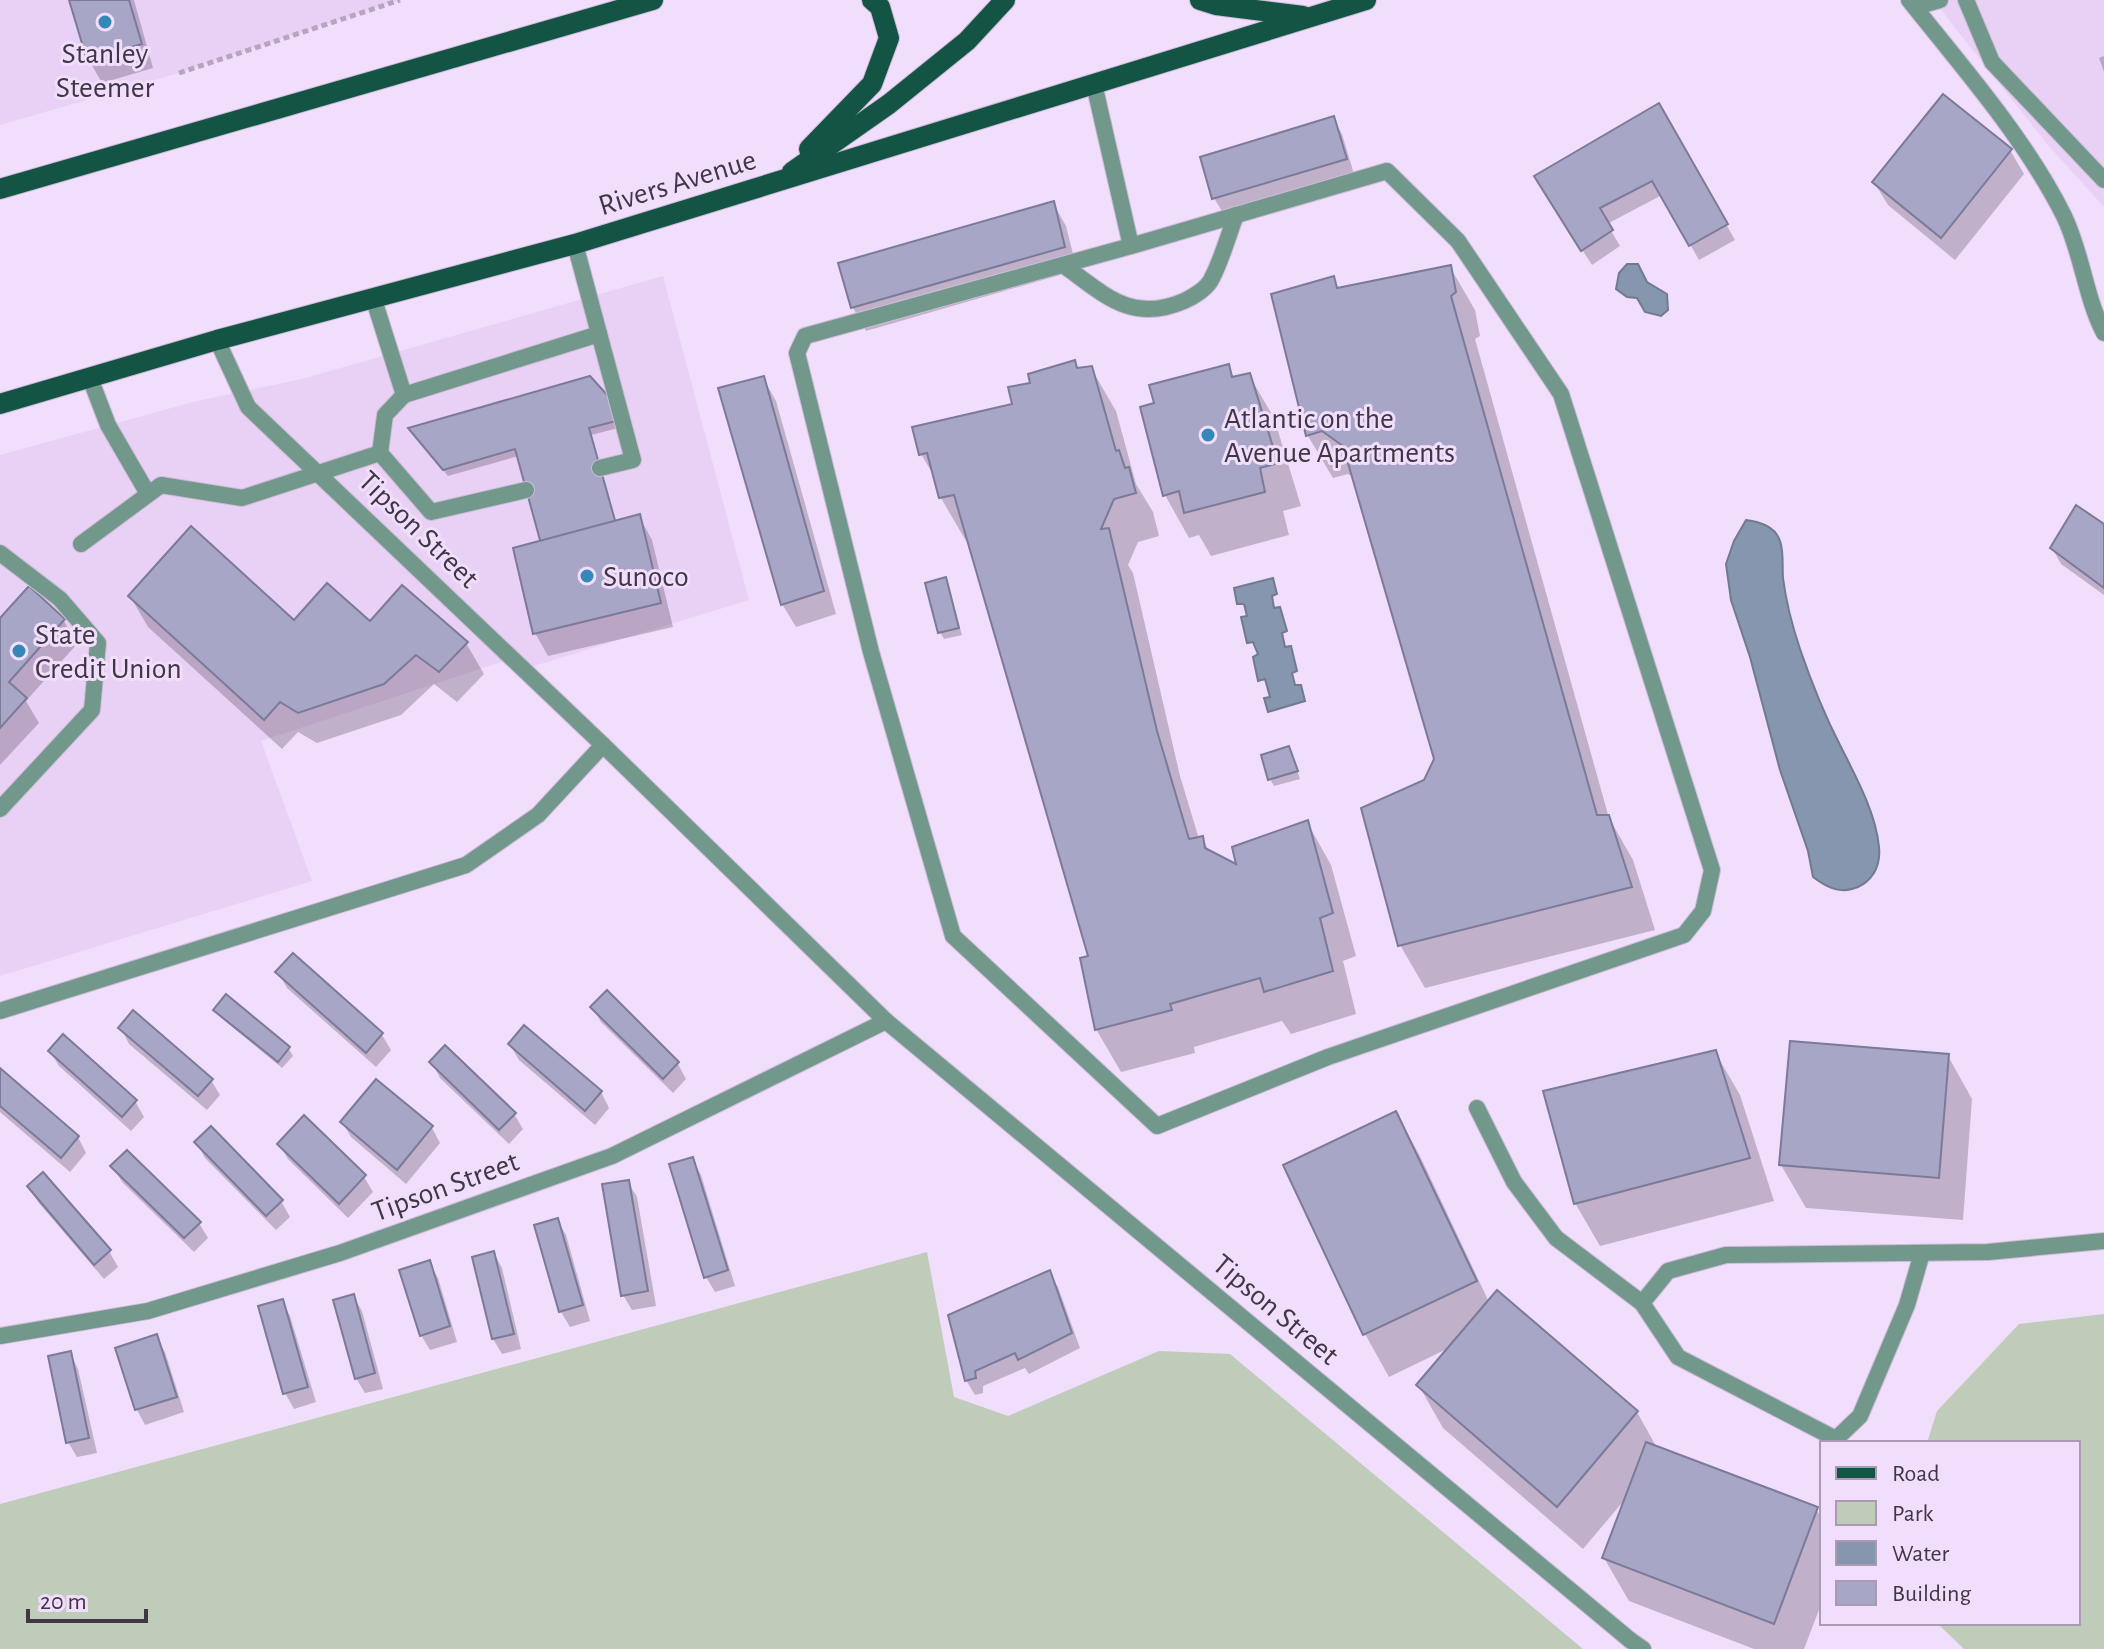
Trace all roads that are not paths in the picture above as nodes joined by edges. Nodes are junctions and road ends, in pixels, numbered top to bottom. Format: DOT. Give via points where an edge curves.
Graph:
graph roads {
  1 [pos="653,0"];
  2 [pos="872,0"];
  3 [pos="1005,0"];
  4 [pos="1200,0"];
  5 [pos="1276,0"];
  6 [pos="1366,0"];
  7 [pos="1940,0"];
  8 [pos="1966,0"];
  9 [pos="1912,4"];
  10 [pos="1310,17"];
  11 [pos="1094,84"];
  12 [pos="2104,180"];
  13 [pos="776,184"];
  14 [pos="0,189"];
  15 [pos="1236,215"];
  16 [pos="575,244"];
  17 [pos="1131,246"];
  18 [pos="1063,265"];
  19 [pos="373,297"];
  20 [pos="2104,333"];
  21 [pos="599,334"];
  22 [pos="217,340"];
  23 [pos="90,378"];
  24 [pos="404,395"];
  25 [pos="0,404"];
  26 [pos="380,453"];
  27 [pos="600,468"];
  28 [pos="320,472"];
  29 [pos="526,490"];
  30 [pos="148,494"];
  31 [pos="81,544"];
  32 [pos="0,553"];
  33 [pos="603,745"];
  34 [pos="0,809"];
  35 [pos="0,1011"];
  36 [pos="886,1021"];
  37 [pos="1477,1108"];
  38 [pos="2104,1241"];
  39 [pos="1922,1253"];
  40 [pos="1642,1303"];
  41 [pos="0,1336"];
  42 [pos="1636,1644"];
  1 -- 14 [label="main road"];
  2 -- 13 [label="main road" via="880,7 889,38 872,84"];
  3 -- 13 [label="main road" via="934,68"];
  4 -- 10 [label="main road"];
  5 -- 10 [label="main road"];
  6 -- 10 [label="main road, Rivers Avenue"];
  7 -- 9 [label="street"];
  8 -- 12 [label="street" via="1992,62"];
  9 -- 20 [label="street" via="2007,123 2064,217"];
  10 -- 11 [label="main road, Rivers Avenue"];
  11 -- 13 [label="main road, Rivers Avenue"];
  11 -- 17 [label="street"];
  13 -- 16 [label="main road, Rivers Avenue"];
  15 -- 17 [label="street"];
  15 -- 18 [label="street" via="1211,282 1163,310 1135,310 1114,301"];
  15 -- 18 [label="street" via="1387,171 1458,241 1561,394 1712,870 1703,911 1684,935 1328,1057 1157,1126 953,936 871,652 797,353 805,336"];
  16 -- 19 [label="main road, Rivers Avenue"];
  16 -- 21 [label="street"];
  17 -- 18 [label="street"];
  19 -- 22 [label="main road, Rivers Avenue"];
  19 -- 24 [label="street"];
  21 -- 24 [label="street"];
  21 -- 27 [label="street" via="633,460"];
  22 -- 23 [label="main road, Rivers Avenue"];
  22 -- 28 [label="street, Tipson Street" via="248,407"];
  23 -- 25 [label="main road, Rivers Avenue"];
  23 -- 30 [label="street" via="108,425"];
  24 -- 26 [label="street" via="385,415"];
  26 -- 28 [label="street"];
  26 -- 29 [label="street" via="431,512"];
  28 -- 30 [label="street" via="242,498 161,485"];
  28 -- 33 [label="street, Tipson Street"];
  30 -- 31 [label="street"];
  32 -- 34 [label="street" via="60,599 98,643 92,710"];
  33 -- 35 [label="street" via="538,815 466,865"];
  33 -- 36 [label="street, Tipson Street"];
  36 -- 41 [label="street, Tipson Street" via="612,1156 354,1248 148,1311"];
  36 -- 42 [label="street, Tipson Street"];
  37 -- 40 [label="street" via="1514,1182 1556,1238"];
  38 -- 39 [label="street"];
  39 -- 40 [label="street" via="1726,1255 1668,1271"];
  39 -- 40 [label="street" via="1907,1305 1860,1416 1836,1439 1678,1357"];
}
